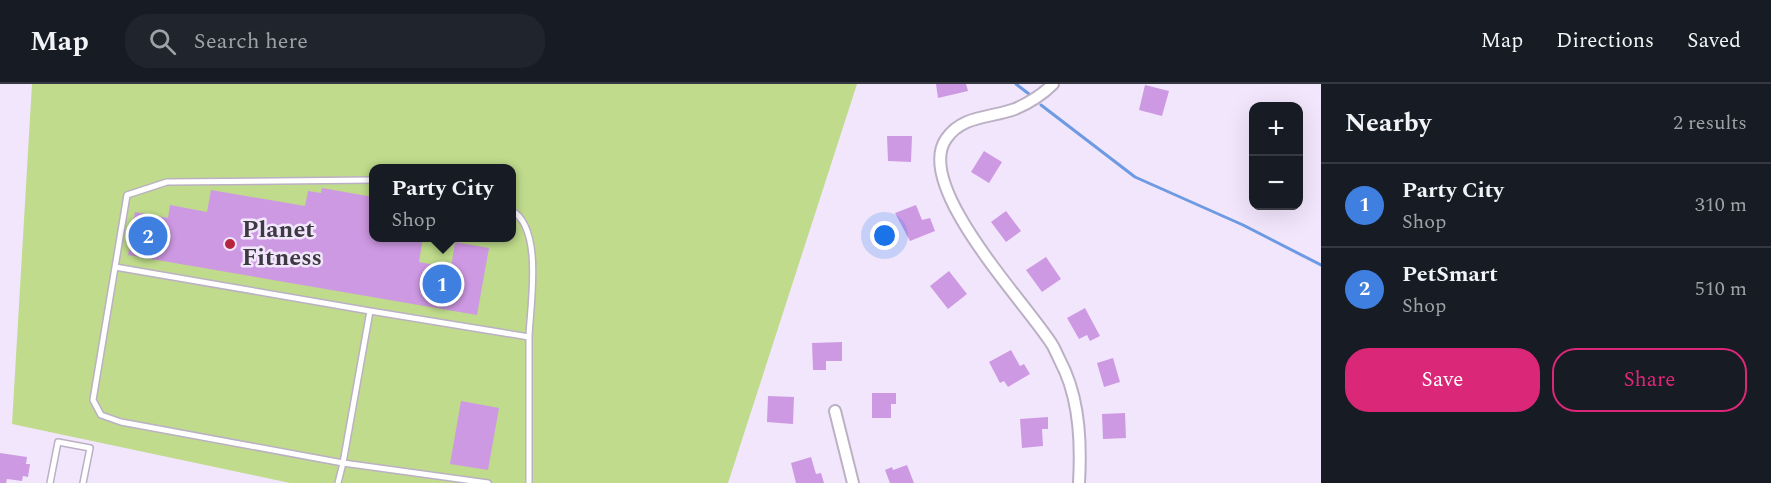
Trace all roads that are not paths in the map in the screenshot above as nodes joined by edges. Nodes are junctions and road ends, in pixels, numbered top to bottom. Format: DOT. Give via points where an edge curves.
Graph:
graph roads {
  1 [pos="1053,84"];
  2 [pos="369,180"];
  3 [pos="516,216"];
  4 [pos="115,267"];
  5 [pos="370,311"];
  6 [pos="529,337"];
  7 [pos="835,411"];
  8 [pos="343,463"];
  9 [pos="50,483"];
  10 [pos="83,483"];
  11 [pos="338,483"];
  12 [pos="488,483"];
  13 [pos="529,483"];
  14 [pos="853,483"];
  15 [pos="1079,483"];
  1 -- 15 [label="street" via="1014,109 970,120 956,128 944,140 941,158 943,176 965,228 1053,346 1066,373 1076,408 1081,453"];
  2 -- 4 [label="lane" via="167,182 128,195"];
  3 -- 6 [label="lane" via="528,230 532,249"];
  4 -- 5 [label="lane"];
  4 -- 8 [label="lane" via="93,400 101,415"];
  5 -- 6 [label="lane"];
  5 -- 8 [label="lane"];
  6 -- 13 [label="lane"];
  7 -- 14 [label="street"];
  8 -- 11 [label="lane"];
  8 -- 12 [label="lane"];
  9 -- 10 [label="lane" via="58,442 90,448"];
}
